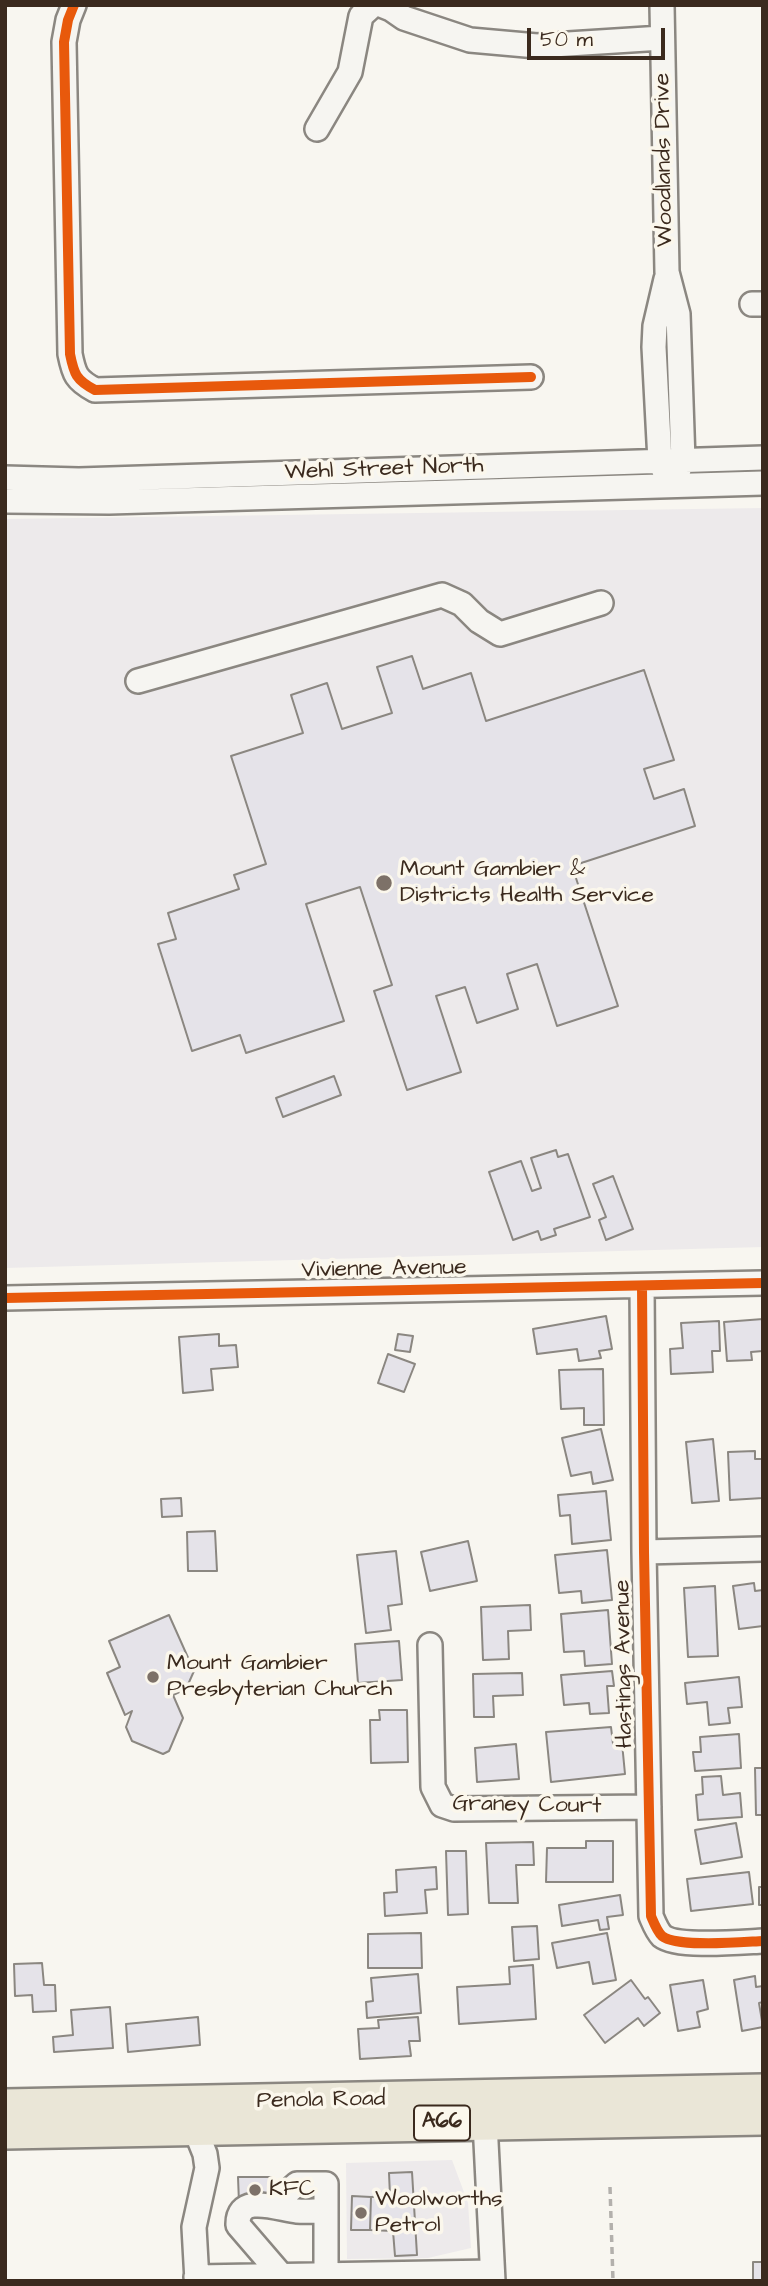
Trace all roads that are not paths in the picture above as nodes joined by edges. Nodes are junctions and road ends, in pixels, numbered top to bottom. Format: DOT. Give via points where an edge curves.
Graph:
graph roads {
  1 [pos="74,5"];
  2 [pos="373,5"];
  3 [pos="381,5"];
  4 [pos="662,5"];
  5 [pos="663,38"];
  6 [pos="317,129"];
  7 [pos="667,272"];
  8 [pos="531,377"];
  9 [pos="763,458"];
  10 [pos="660,461"];
  11 [pos="683,461"];
  12 [pos="5,478"];
  13 [pos="763,483"];
  14 [pos="671,486"];
  15 [pos="5,501"];
  16 [pos="601,603"];
  17 [pos="138,681"];
  18 [pos="763,1283"];
  19 [pos="642,1286"];
  20 [pos="5,1298"];
  21 [pos="763,1549"];
  22 [pos="644,1552"];
  23 [pos="430,1645"];
  24 [pos="649,1807"];
  25 [pos="763,1941"];
  26 [pos="763,2091"];
  27 [pos="5,2106"];
  28 [pos="484,2110"];
  29 [pos="763,2118"];
  30 [pos="195,2129"];
  31 [pos="5,2132"];
  32 [pos="273,2205"];
  33 [pos="326,2211"];
  34 [pos="326,2275"];
  35 [pos="281,2276"];
  36 [pos="492,2276"];
  37 [pos="197,2279"];
  1 -- 8 [label="street" via="65,42 70,340 74,372 82,383 95,390"];
  2 -- 6 [label="street" via="361,16 350,72"];
  3 -- 5 [label="street" via="404,18 470,40 537,46"];
  4 -- 5 [label="street, Woodlands Drive"];
  5 -- 7 [label="street, Woodlands Drive"];
  7 -- 10 [label="street, Woodlands Drive" via="654,347"];
  7 -- 11 [label="street, Woodlands Drive" via="678,314"];
  9 -- 11 [label="street, Wehl Street North"];
  10 -- 11 [label="street, Wehl Street North"];
  10 -- 12 [label="street, Wehl Street North" via="79,481"];
  10 -- 14 [label="street, Woodlands Drive"];
  11 -- 14 [label="street, Woodlands Drive"];
  13 -- 14 [label="street, Wehl Street North"];
  14 -- 15 [label="street, Wehl Street North"];
  16 -- 17 [label="street" via="499,634 462,604 442,595"];
  18 -- 19 [label="street, Vivienne Avenue"];
  19 -- 20 [label="street, Vivienne Avenue"];
  19 -- 22 [label="street, Hastings Avenue"];
  21 -- 22 [label="street"];
  22 -- 24 [label="street, Hastings Avenue"];
  23 -- 24 [label="street, Graney Court" via="433,1787 442,1805 454,1809"];
  24 -- 25 [label="street, Hastings Avenue" via="651,1916 660,1935 689,1943"];
  26 -- 28 [label="highway, Penola Road / A66"];
  27 -- 28 [label="highway, Penola Road / A66"];
  28 -- 29 [label="highway, Penola Road / A66"];
  28 -- 30 [label="highway, Penola Road / A66"];
  28 -- 36 [label="street"];
  30 -- 31 [label="highway, Penola Road / A66"];
  30 -- 37 [label="street" via="207,2168 194,2227"];
  32 -- 33 [label="street" via="297,2224"];
  32 -- 33 [label="street" via="297,2184 326,2183"];
  32 -- 35 [label="street" via="248,2205 237,2217 238,2225"];
  33 -- 34 [label="street"];
  34 -- 35 [label="street"];
  34 -- 36 [label="street"];
  35 -- 37 [label="street"];
}
